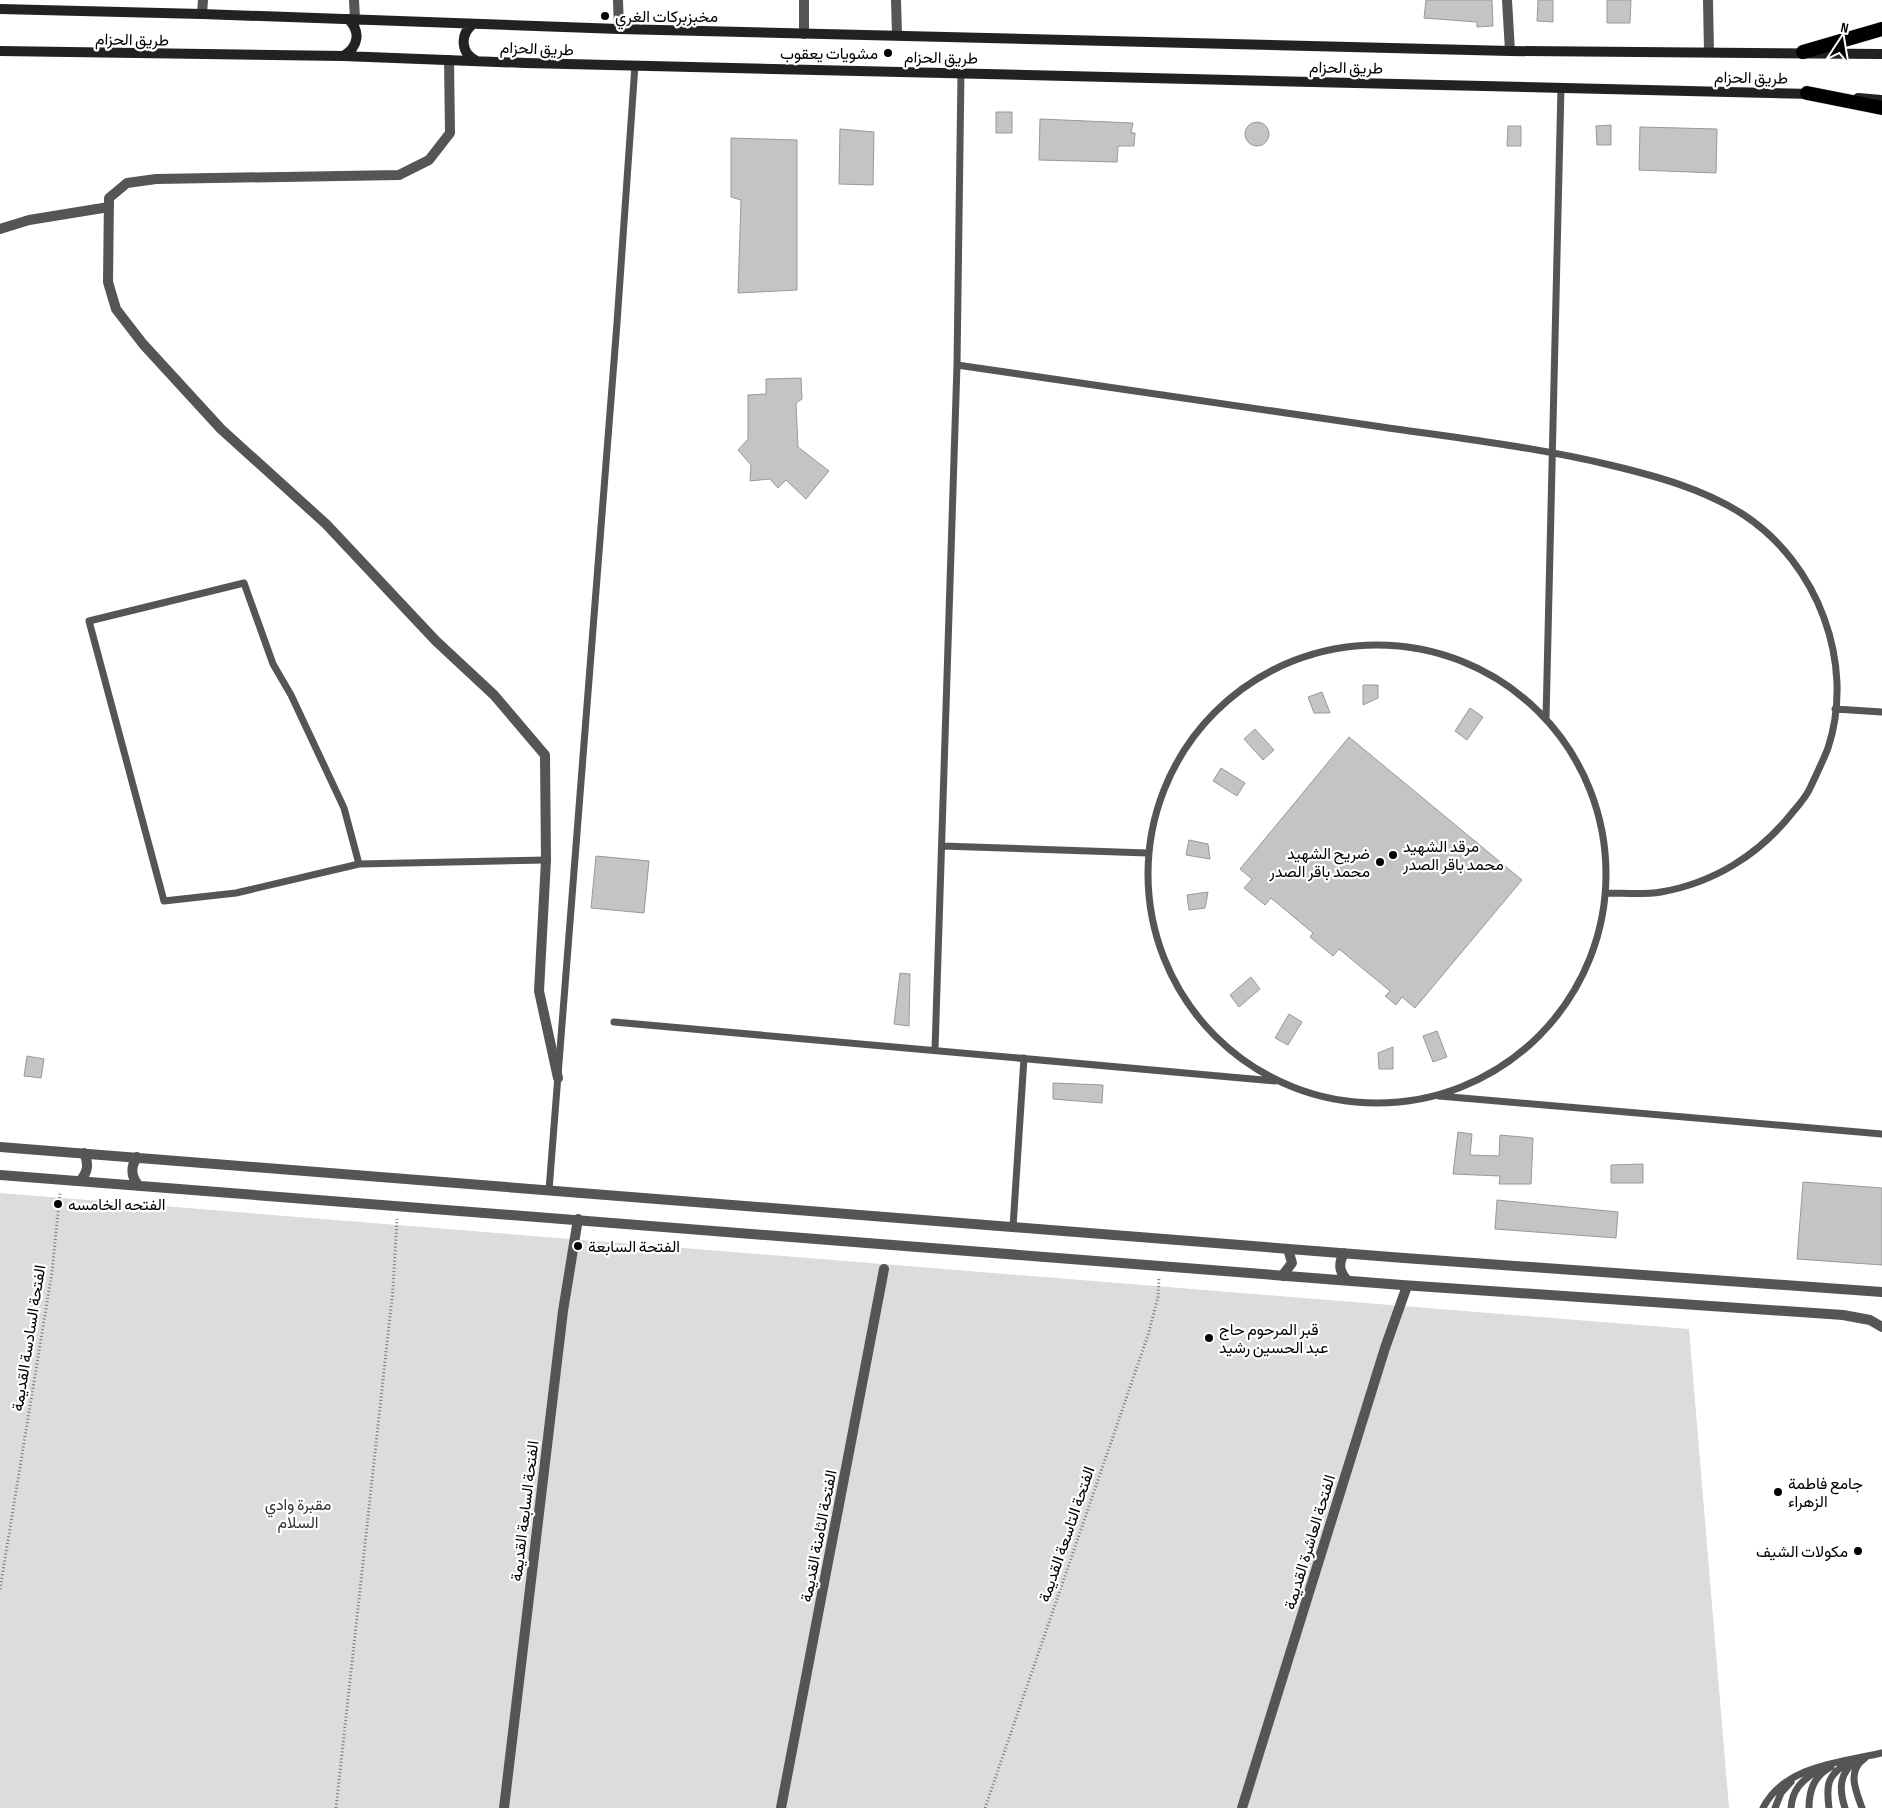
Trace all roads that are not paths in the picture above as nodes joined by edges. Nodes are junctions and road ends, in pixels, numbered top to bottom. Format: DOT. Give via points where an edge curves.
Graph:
graph roads {
  1 [pos="202,0"];
  2 [pos="354,0"];
  3 [pos="618,0"];
  4 [pos="804,0"];
  5 [pos="896,0"];
  6 [pos="1507,0"];
  7 [pos="1708,0"];
  8 [pos="0,9"];
  9 [pos="202,14"];
  10 [pos="351,19"];
  11 [pos="472,24"];
  12 [pos="1882,29"];
  13 [pos="619,30"];
  14 [pos="804,34"];
  15 [pos="897,36"];
  16 [pos="0,51"];
  17 [pos="1510,51"];
  18 [pos="1709,52"];
  19 [pos="1803,52"];
  20 [pos="1882,54"];
  21 [pos="344,56"];
  22 [pos="449,60"];
  23 [pos="477,61"];
  24 [pos="635,65"];
  25 [pos="961,73"];
  26 [pos="1561,87"];
  27 [pos="1807,93"];
  28 [pos="1882,100"];
  29 [pos="1882,108"];
  30 [pos="109,208"];
  31 [pos="0,229"];
  32 [pos="957,365"];
  33 [pos="1552,451"];
  34 [pos="1836,709"];
  35 [pos="1882,712"];
  36 [pos="1546,718"];
  37 [pos="942,846"];
  38 [pos="1147,853"];
  39 [pos="546,860"];
  40 [pos="359,864"];
  41 [pos="1606,894"];
  42 [pos="614,1022"];
  43 [pos="935,1050"];
  44 [pos="1024,1058"];
  45 [pos="558,1078"];
  46 [pos="1278,1081"];
  47 [pos="1436,1096"];
  48 [pos="1882,1134"];
  49 [pos="0,1147"];
  50 [pos="84,1153"];
  51 [pos="137,1157"];
  52 [pos="0,1175"];
  53 [pos="80,1181"];
  54 [pos="139,1186"];
  55 [pos="549,1190"];
  56 [pos="578,1218"];
  57 [pos="1013,1226"];
  58 [pos="1288,1248"];
  59 [pos="1344,1253"];
  60 [pos="884,1269"];
  61 [pos="1282,1276"];
  62 [pos="1348,1281"];
  63 [pos="1407,1286"];
  64 [pos="1882,1292"];
  65 [pos="1882,1327"];
  66 [pos="1882,1752"];
  67 [pos="1867,1756"];
  68 [pos="1855,1759"];
  69 [pos="1840,1763"];
  70 [pos="1826,1766"];
  71 [pos="1797,1776"];
  72 [pos="504,1808"];
  73 [pos="781,1808"];
  74 [pos="1242,1808"];
  75 [pos="1763,1808"];
  76 [pos="1775,1808"];
  77 [pos="1791,1808"];
  78 [pos="1809,1808"];
  79 [pos="1830,1808"];
  80 [pos="1845,1808"];
  81 [pos="1862,1808"];
  1 -- 9 [label="street"];
  2 -- 10 [label="street"];
  3 -- 13 [label="street"];
  4 -- 14 [label="street"];
  5 -- 15 [label="street"];
  6 -- 17 [label="street"];
  7 -- 18 [label="street"];
  8 -- 9 [label="main road, طريق الحزام"];
  9 -- 10 [label="main road, طريق الحزام"];
  10 -- 11 [label="main road, طريق الحزام"];
  10 -- 21 [label="main road" via="357,39 353,50"];
  11 -- 13 [label="main road, طريق الحزام"];
  11 -- 23 [label="main road" via="465,33 463,44"];
  12 -- 19 [label="highway"];
  13 -- 14 [label="main road, طريق الحزام"];
  14 -- 15 [label="main road, طريق الحزام"];
  15 -- 17 [label="main road, طريق الحزام"];
  16 -- 21 [label="main road, طريق الحزام"];
  17 -- 18 [label="main road, طريق الحزام"];
  18 -- 19 [label="main road, طريق الحزام"];
  19 -- 20 [label="main road, طريق الحزام"];
  21 -- 22 [label="main road, طريق الحزام"];
  22 -- 23 [label="main road, طريق الحزام"];
  22 -- 30 [label="street" via="450,133 429,160 399,175 156,179 127,183 109,198"];
  23 -- 24 [label="main road, طريق الحزام"];
  24 -- 25 [label="main road, طريق الحزام"];
  24 -- 45 [label="lane"];
  25 -- 26 [label="main road, طريق الحزام"];
  25 -- 32 [label="lane"];
  26 -- 27 [label="main road, طريق الحزام"];
  26 -- 33 [label="lane"];
  27 -- 28 [label="main road, طريق الحزام"];
  27 -- 29 [label="highway"];
  30 -- 31 [label="street" via="29,220"];
  30 -- 39 [label="street" via="108,282 116,309 143,344 221,429 326,524 436,641 494,695 545,755"];
  32 -- 33 [label="lane"];
  32 -- 37 [label="lane"];
  33 -- 34 [label="lane" via="1652,475 1708,496 1744,515 1778,542 1805,577 1819,604 1832,644 1837,680"];
  33 -- 36 [label="lane"];
  34 -- 35 [label="lane"];
  34 -- 41 [label="lane" via="1828,747 1808,793 1774,836 1727,870 1694,884 1658,893"];
  36 -- 38 [label="lane" via="1506,684 1459,660 1433,653 1407,647 1354,646 1302,657 1255,679 1213,712 1180,753 1158,801"];
  36 -- 41 [label="lane" via="1574,757 1594,800 1605,846"];
  37 -- 38 [label="lane"];
  37 -- 43 [label="lane"];
  38 -- 46 [label="lane" via="1148,899 1158,945 1176,987 1204,1025 1238,1057"];
  39 -- 40 [label="lane"];
  39 -- 45 [label="street" via="539,991"];
  40 -- 40 [label="lane" via="344,808 273,664 244,583 89,621 164,901 236,893"];
  41 -- 47 [label="lane" via="1595,948 1570,999 1534,1042 1488,1075"];
  42 -- 43 [label="lane"];
  43 -- 44 [label="lane"];
  44 -- 46 [label="lane"];
  44 -- 57 [label="lane"];
  45 -- 55 [label="lane"];
  46 -- 47 [label="lane" via="1329,1098 1382,1103"];
  47 -- 48 [label="lane"];
  49 -- 50 [label="street"];
  50 -- 51 [label="street"];
  50 -- 53 [label="street" via="88,1165"];
  51 -- 54 [label="street" via="132,1175"];
  51 -- 55 [label="street"];
  52 -- 53 [label="street"];
  53 -- 54 [label="street"];
  54 -- 56 [label="street"];
  55 -- 57 [label="street"];
  56 -- 61 [label="street"];
  56 -- 72 [label="street, الفتحة السابعة القديمة" via="563,1311"];
  57 -- 58 [label="street"];
  58 -- 59 [label="street"];
  58 -- 61 [label="street" via="1292,1263"];
  59 -- 62 [label="street" via="1340,1265"];
  59 -- 64 [label="street"];
  60 -- 73 [label="street, الفتحة الثامنة القديمة"];
  61 -- 62 [label="street"];
  62 -- 63 [label="street"];
  63 -- 65 [label="street" via="1843,1315 1870,1320"];
  63 -- 74 [label="street, الفتحة العاشرة القديمة"];
  66 -- 67 [label="lane"];
  67 -- 68 [label="lane"];
  67 -- 81 [label="lane" via="1856,1765 1854,1772"];
  68 -- 69 [label="lane"];
  68 -- 79 [label="lane" via="1831,1775 1828,1786"];
  68 -- 80 [label="lane" via="1844,1774 1841,1796"];
  69 -- 70 [label="lane"];
  69 -- 78 [label="lane" via="1823,1771 1817,1778 1809,1797"];
  70 -- 71 [label="lane"];
  70 -- 77 [label="lane" via="1798,1785"];
  71 -- 75 [label="lane" via="1772,1792"];
  71 -- 76 [label="lane" via="1781,1792"];
}
